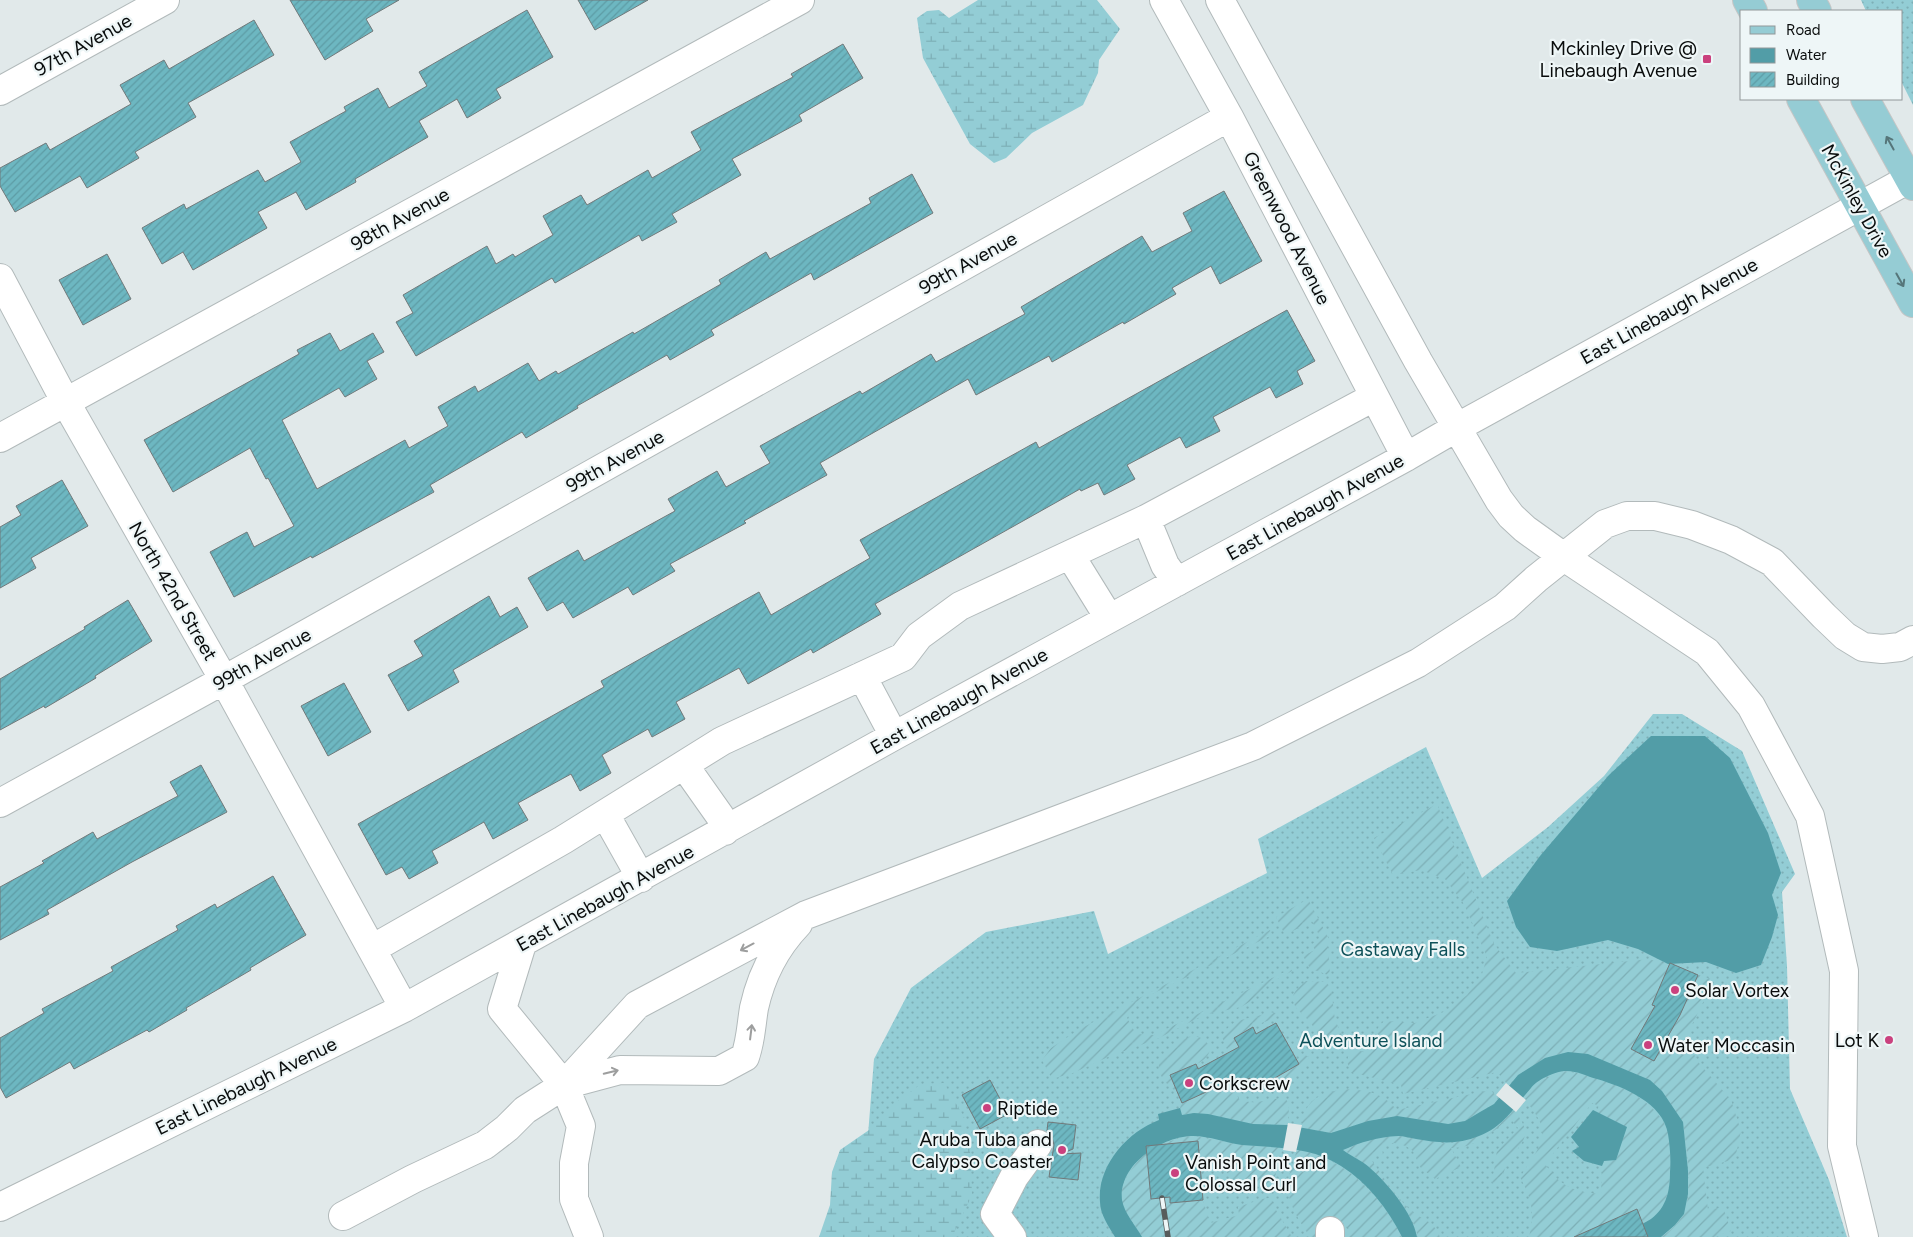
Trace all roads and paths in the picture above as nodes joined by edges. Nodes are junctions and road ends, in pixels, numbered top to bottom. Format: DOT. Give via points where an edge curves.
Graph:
graph roads {
  1 [pos="165,0"];
  2 [pos="800,0"];
  3 [pos="1164,0"];
  4 [pos="1220,0"];
  5 [pos="0,91"];
  6 [pos="1801,100"];
  7 [pos="1866,100"];
  8 [pos="1229,117"];
  9 [pos="1911,182"];
  10 [pos="1859,206"];
  11 [pos="0,278"];
  12 [pos="1913,303"];
  13 [pos="1374,397"];
  14 [pos="65,401"];
  15 [pos="1456,428"];
  16 [pos="0,438"];
  17 [pos="1406,458"];
  18 [pos="1146,519"];
  19 [pos="1070,555"];
  20 [pos="1564,557"];
  21 [pos="1176,582"];
  22 [pos="1109,618"];
  23 [pos="1913,640"];
  24 [pos="862,676"];
  25 [pos="224,680"];
  26 [pos="894,736"];
  27 [pos="684,765"];
  28 [pos="0,803"];
  29 [pos="605,814"];
  30 [pos="725,831"];
  31 [pos="640,878"];
  32 [pos="806,916"];
  33 [pos="522,944"];
  34 [pos="372,949"];
  35 [pos="404,1008"];
  36 [pos="564,1085"];
  37 [pos="1038,1144"];
  38 [pos="0,1207"];
  39 [pos="343,1216"];
  40 [pos="998,1226"];
  41 [pos="589,1237"];
  42 [pos="1012,1237"];
  43 [pos="1864,1237"];
  1 -- 5 [label="street, 97th Avenue"];
  2 -- 14 [label="street, 98th Avenue"];
  3 -- 8 [label="street, Greenwood Avenue"];
  4 -- 15 [label="street"];
  6 -- 10 [label="main road, McKinley Drive"];
  9 -- 7 [label="main road, one-way"];
  8 -- 13 [label="street, Greenwood Avenue"];
  8 -- 25 [label="street, 99th Avenue"];
  9 -- 10 [label="street, East Linebaugh Avenue"];
  10 -- 12 [label="main road, McKinley Drive, one-way"];
  10 -- 15 [label="street, East Linebaugh Avenue"];
  11 -- 14 [label="street, North 42nd Street"];
  13 -- 17 [label="street, Greenwood Avenue"];
  13 -- 18 [label="street"];
  14 -- 16 [label="street, 98th Avenue"];
  14 -- 25 [label="street, North 42nd Street"];
  15 -- 17 [label="street, East Linebaugh Avenue"];
  15 -- 20 [label="street" via="1511,516"];
  17 -- 21 [label="street, East Linebaugh Avenue"];
  18 -- 19 [label="street"];
  18 -- 21 [label="street" via="1165,565"];
  19 -- 22 [label="street"];
  19 -- 24 [label="street" via="960,606 919,636 903,657"];
  20 -- 23 [label="street" via="1605,524 1627,516 1655,516 1692,525 1731,540 1772,562 1831,623 1863,647 1900,647"];
  20 -- 32 [label="street" via="1505,607 1418,663 1253,746"];
  20 -- 43 [label="street" via="1707,652 1751,706 1810,816 1844,971 1842,1146"];
  21 -- 22 [label="street, East Linebaugh Avenue"];
  22 -- 26 [label="street, East Linebaugh Avenue"];
  24 -- 26 [label="street"];
  24 -- 27 [label="street" via="722,741"];
  25 -- 28 [label="street, 99th Avenue"];
  25 -- 34 [label="street, North 42nd Street"];
  26 -- 30 [label="street, East Linebaugh Avenue"];
  27 -- 29 [label="street"];
  27 -- 30 [label="street" via="720,816"];
  29 -- 31 [label="street"];
  29 -- 34 [label="street"];
  30 -- 31 [label="street, East Linebaugh Avenue"];
  31 -- 33 [label="street, East Linebaugh Avenue"];
  32 -- 36 [label="street, one-way" via="637,1005"];
  36 -- 32 [label="street, one-way" via="620,1070 718,1070 744,1057 750,1043 754,1008 768,967 783,940"];
  33 -- 35 [label="street, East Linebaugh Avenue"];
  33 -- 36 [label="street" via="502,1009"];
  34 -- 35 [label="street, North 42nd Street"];
  35 -- 38 [label="street, East Linebaugh Avenue"];
  36 -- 39 [label="street" via="525,1110 485,1145"];
  36 -- 41 [label="street" via="581,1126 574,1162 574,1199"];
  37 -- 40 [label="street" via="1014,1177"];
  40 -- 42 [label="street"];
}
